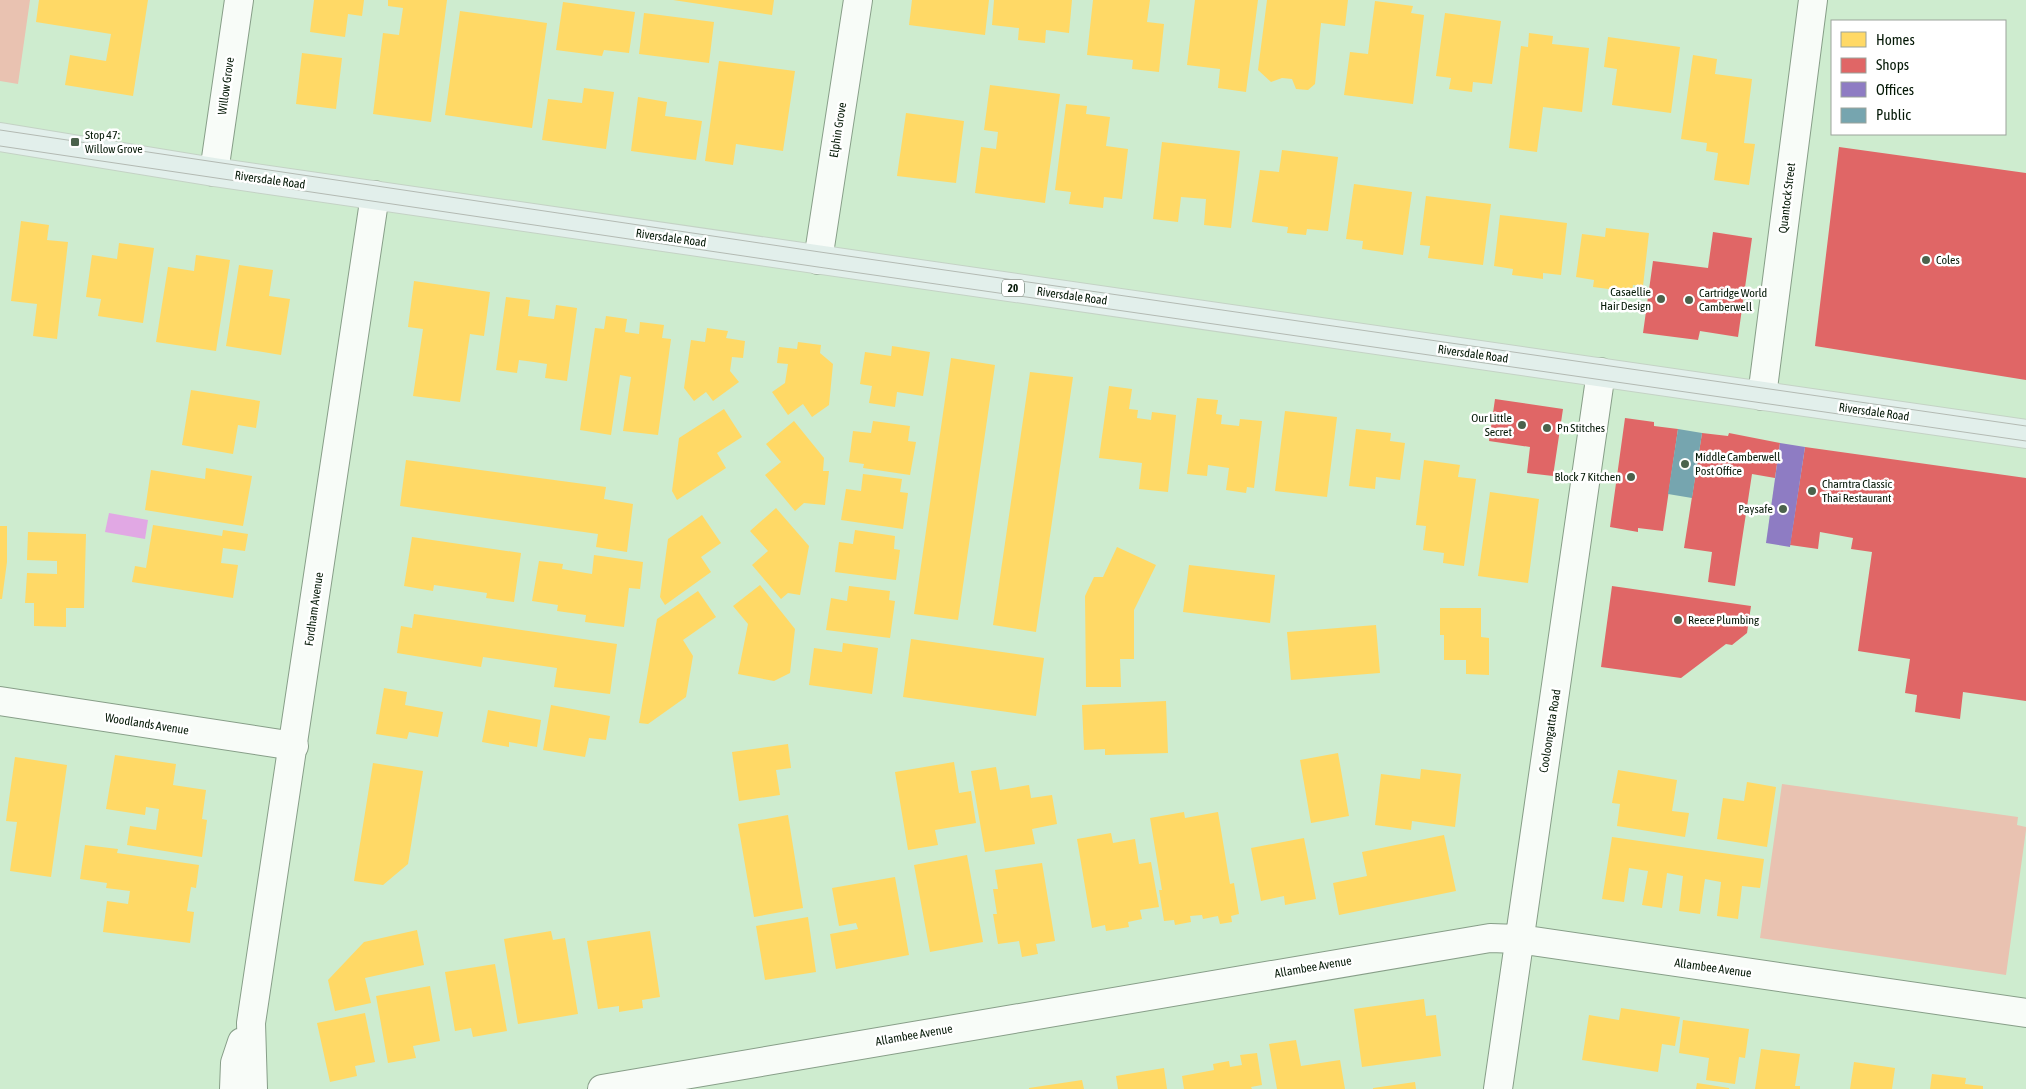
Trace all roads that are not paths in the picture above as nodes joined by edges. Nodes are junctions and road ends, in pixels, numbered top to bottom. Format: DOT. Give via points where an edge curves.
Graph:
graph roads {
  1 [pos="238,0"];
  2 [pos="858,0"];
  3 [pos="1807,1"];
  4 [pos="0,137"];
  5 [pos="214,172"];
  6 [pos="375,195"];
  7 [pos="818,260"];
  8 [pos="1601,372"];
  9 [pos="1762,396"];
  10 [pos="2026,434"];
  11 [pos="0,701"];
  12 [pos="294,746"];
  13 [pos="1519,939"];
  14 [pos="2026,1013"];
  15 [pos="251,1022"];
  16 [pos="234,1089"];
  17 [pos="254,1089"];
  18 [pos="602,1089"];
  19 [pos="1498,1089"];
  1 -- 5 [label="street, Willow Grove"];
  2 -- 7 [label="street, Elphin Grove"];
  3 -- 9 [label="street, Quantock Street"];
  4 -- 5 [label="main road, Riversdale Road / 20"];
  5 -- 6 [label="main road, Riversdale Road / 20"];
  6 -- 7 [label="main road, Riversdale Road / 20"];
  6 -- 12 [label="street, Fordham Avenue"];
  7 -- 8 [label="main road, Riversdale Road / 20"];
  8 -- 9 [label="main road, Riversdale Road / 20"];
  8 -- 13 [label="street, Cooloongatta Road"];
  9 -- 10 [label="main road, Riversdale Road / 20"];
  11 -- 12 [label="street, Woodlands Avenue"];
  12 -- 15 [label="street, Fordham Avenue"];
  13 -- 14 [label="street, Allambee Avenue"];
  13 -- 18 [label="street, Allambee Avenue" via="1490,938 1450,943"];
  13 -- 19 [label="street, Cooloongatta Road"];
  15 -- 16 [label="street, Fordham Avenue" via="235,1062"];
  15 -- 17 [label="street, Fordham Avenue"];
}
